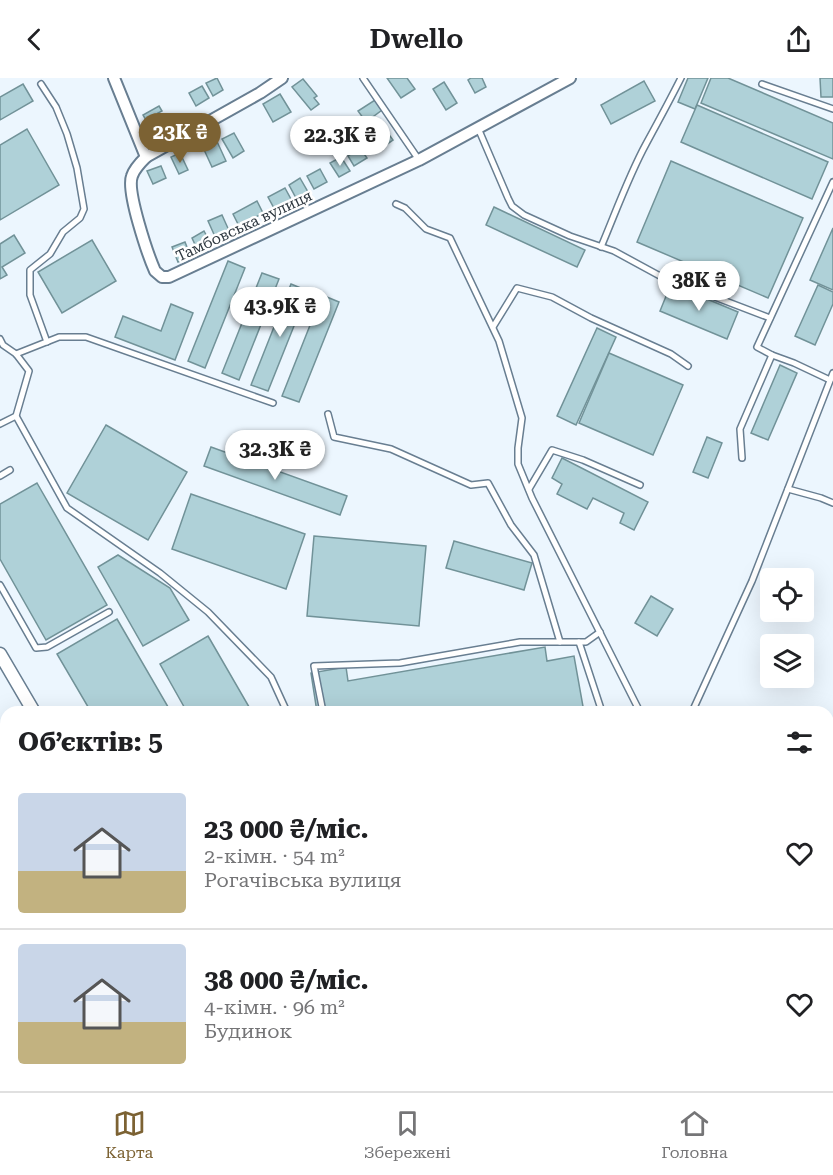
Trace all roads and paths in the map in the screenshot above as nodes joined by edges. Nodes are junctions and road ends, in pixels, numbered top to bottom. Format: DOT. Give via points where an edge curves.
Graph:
graph roads {
  1 [pos="114,78"];
  2 [pos="282,78"];
  3 [pos="363,78"];
  4 [pos="570,78"];
  5 [pos="681,78"];
  6 [pos="41,84"];
  7 [pos="762,84"];
  8 [pos="833,109"];
  9 [pos="478,128"];
  10 [pos="146,157"];
  11 [pos="420,160"];
  12 [pos="833,182"];
  13 [pos="396,204"];
  14 [pos="602,247"];
  15 [pos="770,318"];
  16 [pos="493,327"];
  17 [pos="0,339"];
  18 [pos="47,342"];
  19 [pos="15,354"];
  20 [pos="772,355"];
  21 [pos="688,366"];
  22 [pos="833,373"];
  23 [pos="830,380"];
  24 [pos="273,403"];
  25 [pos="328,414"];
  26 [pos="16,416"];
  27 [pos="0,424"];
  28 [pos="742,458"];
  29 [pos="10,470"];
  30 [pos="0,476"];
  31 [pos="640,485"];
  32 [pos="529,489"];
  33 [pos="788,489"];
  34 [pos="833,502"];
  35 [pos="0,585"];
  36 [pos="110,612"];
  37 [pos="600,632"];
  38 [pos="560,642"];
  39 [pos="579,642"];
  40 [pos="0,654"];
  41 [pos="30,706"];
  42 [pos="284,706"];
  43 [pos="322,706"];
  44 [pos="600,706"];
  45 [pos="637,706"];
  46 [pos="695,706"];
  1 -- 10 [label="street"];
  2 -- 10 [label="street"];
  3 -- 11 [label="lane"];
  4 -- 9 [label="street, Тамбовська вулиця"];
  5 -- 14 [label="lane" via="646,145"];
  6 -- 18 [label="lane" via="67,134 84,209 50,254 30,270 30,295"];
  7 -- 8 [label="lane"];
  9 -- 11 [label="street, Тамбовська вулиця"];
  9 -- 14 [label="lane" via="513,206 524,215"];
  10 -- 11 [label="street, Тамбовська вулиця" via="130,184 151,261 162,277 176,275"];
  12 -- 15 [label="lane"];
  13 -- 16 [label="lane" via="426,229 450,238"];
  14 -- 15 [label="lane" via="660,276"];
  15 -- 20 [label="lane" via="757,346"];
  16 -- 21 [label="lane" via="516,288 552,297 671,354"];
  16 -- 32 [label="lane" via="522,418 518,464"];
  17 -- 19 [label="lane"];
  18 -- 19 [label="lane"];
  18 -- 24 [label="lane" via="59,337 86,337"];
  19 -- 26 [label="lane" via="30,371"];
  20 -- 23 [label="lane"];
  20 -- 28 [label="lane" via="740,429"];
  22 -- 23 [label="lane"];
  23 -- 33 [label="lane"];
  25 -- 38 [label="lane" via="334,437 391,449 471,485 488,483 511,525 534,555"];
  26 -- 27 [label="lane"];
  26 -- 42 [label="lane" via="67,508 208,612 271,677"];
  29 -- 30 [label="lane"];
  31 -- 32 [label="lane" via="552,450"];
  32 -- 37 [label="lane"];
  33 -- 34 [label="lane"];
  33 -- 46 [label="lane" via="752,581"];
  35 -- 36 [label="lane" via="36,648 47,647"];
  37 -- 39 [label="lane" via="586,642"];
  37 -- 45 [label="lane"];
  38 -- 39 [label="lane"];
  38 -- 43 [label="lane" via="519,642 400,663 314,666"];
  39 -- 44 [label="lane"];
  40 -- 41 [label="street"];
}
